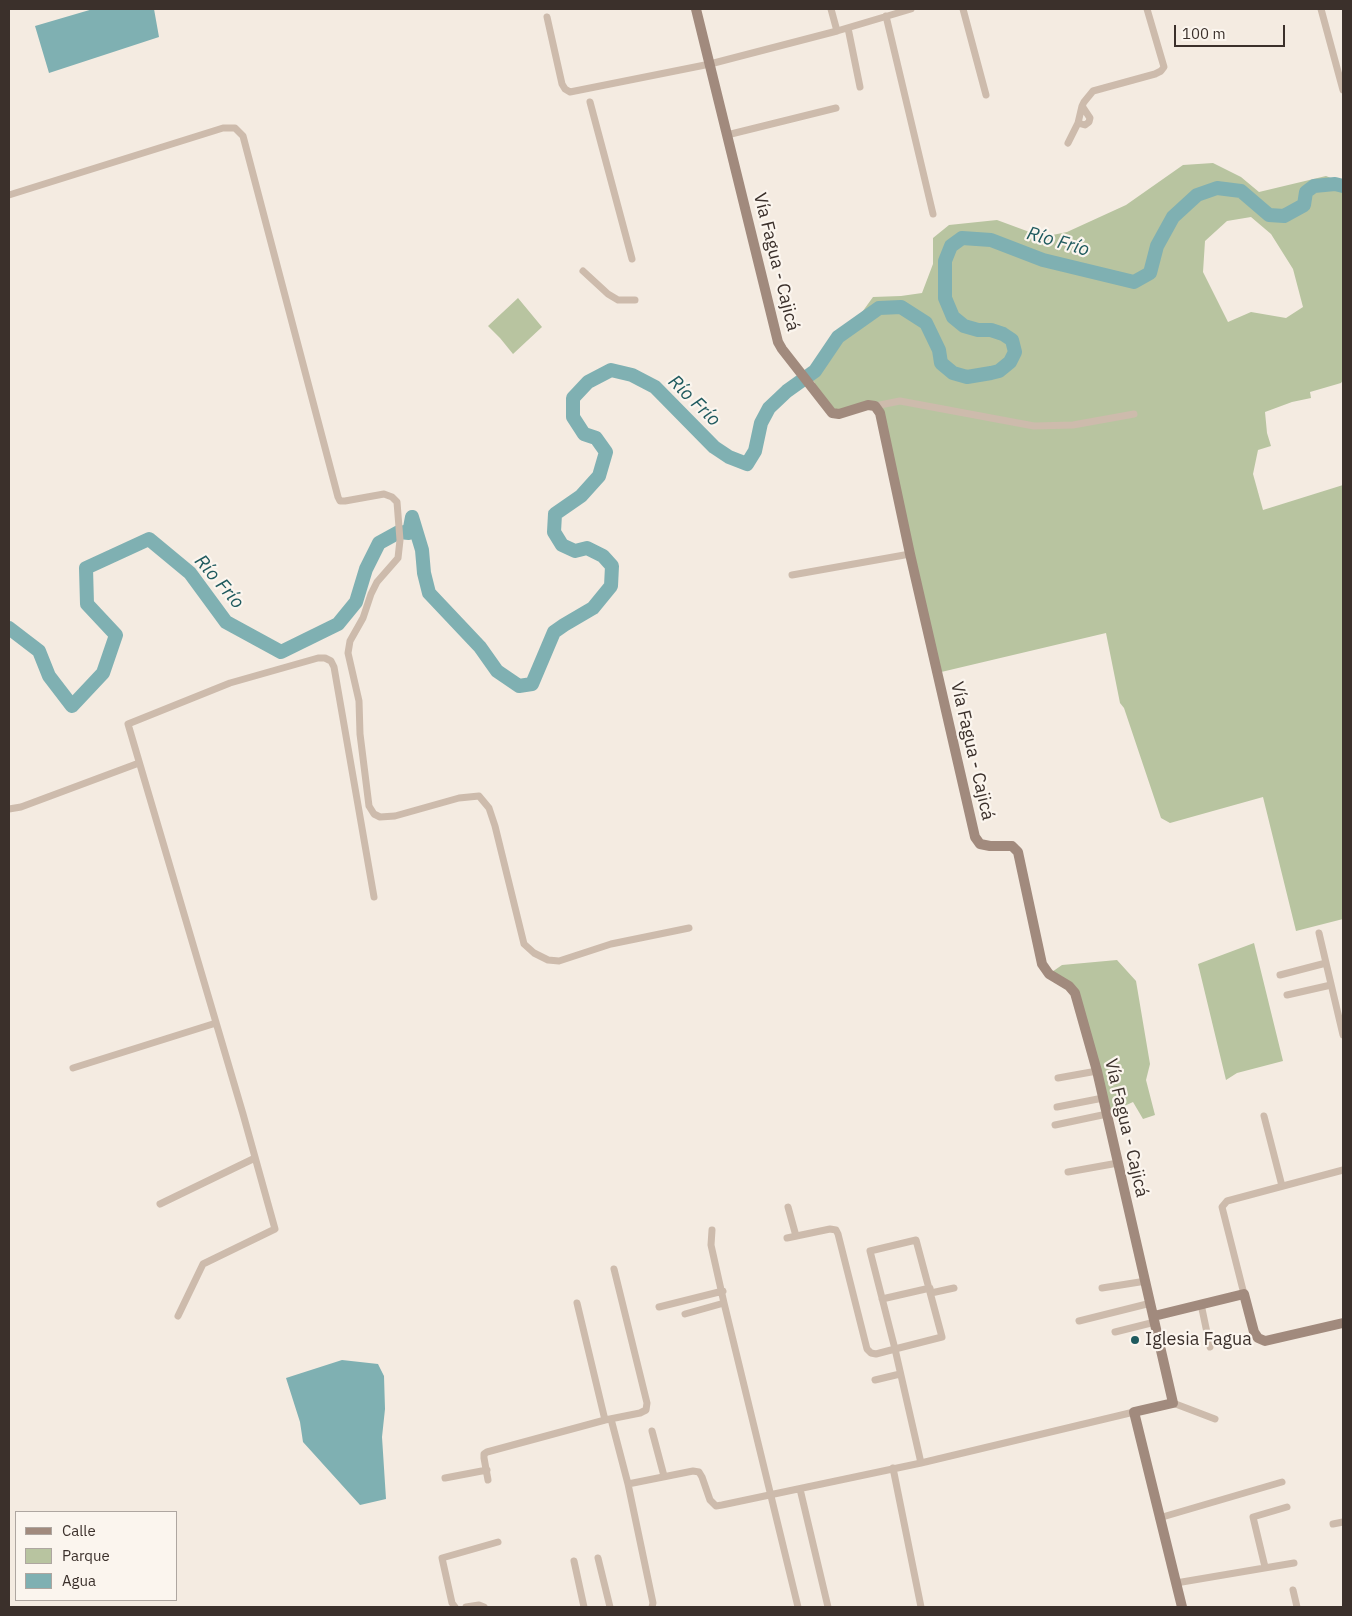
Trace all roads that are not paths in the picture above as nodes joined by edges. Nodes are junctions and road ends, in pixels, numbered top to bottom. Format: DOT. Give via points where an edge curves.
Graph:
graph roads {
  1 [pos="696,9"];
  2 [pos="831,9"];
  3 [pos="911,9"];
  4 [pos="964,9"];
  5 [pos="1147,9"];
  6 [pos="1321,9"];
  7 [pos="886,16"];
  8 [pos="547,17"];
  9 [pos="848,28"];
  10 [pos="837,31"];
  11 [pos="710,64"];
  12 [pos="860,87"];
  13 [pos="1343,90"];
  14 [pos="986,95"];
  15 [pos="590,102"];
  16 [pos="1082,106"];
  17 [pos="836,108"];
  18 [pos="1078,123"];
  19 [pos="727,135"];
  20 [pos="1068,143"];
  21 [pos="9,195"];
  22 [pos="933,214"];
  23 [pos="632,259"];
  24 [pos="583,271"];
  25 [pos="635,300"];
  26 [pos="299,317"];
  27 [pos="290,318"];
  28 [pos="875,406"];
  29 [pos="1134,414"];
  30 [pos="910,554"];
  31 [pos="792,575"];
  32 [pos="140,763"];
  33 [pos="9,809"];
  34 [pos="374,897"];
  35 [pos="690,928"];
  36 [pos="1319,933"];
  37 [pos="1326,963"];
  38 [pos="1280,975"];
  39 [pos="1331,985"];
  40 [pos="1287,996"];
  41 [pos="216,1023"];
  42 [pos="1343,1035"];
  43 [pos="73,1068"];
  44 [pos="1097,1071"];
  45 [pos="1058,1078"];
  46 [pos="1103,1098"];
  47 [pos="1057,1107"];
  48 [pos="1107,1114"];
  49 [pos="1264,1116"];
  50 [pos="1054,1125"];
  51 [pos="255,1158"];
  52 [pos="1118,1164"];
  53 [pos="1343,1170"];
  54 [pos="1068,1172"];
  55 [pos="1282,1186"];
  56 [pos="160,1204"];
  57 [pos="788,1208"];
  58 [pos="712,1230"];
  59 [pos="796,1236"];
  60 [pos="787,1238"];
  61 [pos="614,1269"];
  62 [pos="1146,1281"];
  63 [pos="954,1288"];
  64 [pos="1102,1288"];
  65 [pos="931,1290"];
  66 [pos="722,1291"];
  67 [pos="1244,1294"];
  68 [pos="882,1299"];
  69 [pos="577,1303"];
  70 [pos="724,1303"];
  71 [pos="1151,1303"];
  72 [pos="1201,1304"];
  73 [pos="659,1307"];
  74 [pos="685,1314"];
  75 [pos="178,1316"];
  76 [pos="1154,1319"];
  77 [pos="1079,1321"];
  78 [pos="1343,1323"];
  79 [pos="1115,1332"];
  80 [pos="1210,1347"];
  81 [pos="895,1349"];
  82 [pos="900,1374"];
  83 [pos="875,1380"];
  84 [pos="1173,1403"];
  85 [pos="1134,1412"];
  86 [pos="1215,1419"];
  87 [pos="608,1420"];
  88 [pos="652,1431"];
  89 [pos="921,1463"];
  90 [pos="893,1468"];
  91 [pos="487,1470"];
  92 [pos="664,1476"];
  93 [pos="445,1478"];
  94 [pos="488,1480"];
  95 [pos="1282,1482"];
  96 [pos="628,1484"];
  97 [pos="800,1489"];
  98 [pos="772,1495"];
  99 [pos="1287,1507"];
  100 [pos="1159,1518"];
  101 [pos="1343,1522"];
  102 [pos="1333,1524"];
  103 [pos="498,1542"];
  104 [pos="598,1558"];
  105 [pos="574,1561"];
  106 [pos="1294,1563"];
  107 [pos="1265,1567"];
  108 [pos="1176,1583"];
  109 [pos="1293,1590"];
  110 [pos="455,1607"];
  111 [pos="466,1607"];
  112 [pos="484,1607"];
  113 [pos="584,1607"];
  114 [pos="610,1607"];
  115 [pos="652,1607"];
  116 [pos="798,1607"];
  117 [pos="828,1607"];
  118 [pos="921,1607"];
  119 [pos="1182,1607"];
  120 [pos="1297,1607"];
  1 -- 11 [label="street, Vía Fagua - Cajicá"];
  2 -- 10 [label="street"];
  3 -- 7 [label="street"];
  4 -- 14 [label="street"];
  5 -- 16 [label="street" via="1164,68 1162,72 1094,91"];
  6 -- 13 [label="street"];
  7 -- 9 [label="street"];
  7 -- 22 [label="street"];
  8 -- 11 [label="street" via="562,84 564,90 570,92"];
  9 -- 10 [label="street"];
  9 -- 12 [label="street"];
  10 -- 11 [label="street"];
  11 -- 19 [label="street, Vía Fagua - Cajicá"];
  15 -- 23 [label="street"];
  16 -- 18 [label="street"];
  16 -- 18 [label="street" via="1090,118 1086,125"];
  17 -- 19 [label="street"];
  18 -- 20 [label="street"];
  19 -- 28 [label="street, Vía Fagua - Cajicá" via="778,342 832,413"];
  21 -- 27 [label="street" via="223,128 235,128 243,136"];
  24 -- 25 [label="street" via="618,300"];
  26 -- 27 [label="street"];
  27 -- 35 [label="street" via="340,501 384,494 397,502 398,558 370,594 348,653 359,701 369,806 374,814 380,818 395,816 459,798 479,796 490,808 524,944 548,960 559,961 611,944"];
  28 -- 29 [label="street" via="900,401 1034,426 1072,425"];
  28 -- 30 [label="street, Vía Fagua - Cajicá" via="880,413"];
  30 -- 31 [label="street"];
  30 -- 44 [label="street, Vía Fagua - Cajicá" via="975,837 980,844 1012,846 1018,852 1042,964 1049,974 1069,986 1075,994"];
  32 -- 33 [label="street"];
  32 -- 34 [label="street" via="128,724 230,683 325,658 334,667"];
  32 -- 41 [label="street"];
  36 -- 37 [label="street"];
  37 -- 38 [label="street"];
  37 -- 39 [label="street"];
  39 -- 40 [label="street"];
  39 -- 42 [label="street"];
  41 -- 43 [label="street"];
  41 -- 51 [label="street"];
  44 -- 45 [label="street"];
  44 -- 46 [label="street, Vía Fagua - Cajicá"];
  46 -- 47 [label="street"];
  46 -- 48 [label="street, Vía Fagua - Cajicá"];
  48 -- 50 [label="street"];
  48 -- 52 [label="street, Vía Fagua - Cajicá"];
  49 -- 55 [label="street"];
  51 -- 56 [label="street"];
  51 -- 75 [label="street" via="275,1229 203,1264"];
  52 -- 54 [label="street"];
  52 -- 62 [label="street, Vía Fagua - Cajicá"];
  53 -- 55 [label="street"];
  55 -- 67 [label="street" via="1227,1201 1222,1206"];
  57 -- 59 [label="street"];
  58 -- 66 [label="street" via="711,1245"];
  59 -- 60 [label="street"];
  59 -- 81 [label="street" via="830,1228 836,1230 867,1349 876,1354"];
  61 -- 87 [label="street" via="647,1403 646,1410 640,1413"];
  62 -- 64 [label="street"];
  62 -- 71 [label="street, Vía Fagua - Cajicá"];
  63 -- 65 [label="street"];
  65 -- 68 [label="street"];
  65 -- 68 [label="street" via="916,1240 870,1251"];
  65 -- 81 [label="street" via="942,1337"];
  66 -- 70 [label="street"];
  66 -- 73 [label="street"];
  67 -- 72 [label="street"];
  67 -- 78 [label="street" via="1254,1332 1265,1341"];
  68 -- 81 [label="street"];
  69 -- 87 [label="street"];
  70 -- 74 [label="street"];
  70 -- 98 [label="street"];
  71 -- 76 [label="street, Vía Fagua - Cajicá"];
  71 -- 77 [label="street"];
  72 -- 76 [label="street"];
  72 -- 80 [label="street"];
  76 -- 79 [label="street"];
  76 -- 84 [label="street, Vía Fagua - Cajicá"];
  81 -- 82 [label="street"];
  82 -- 83 [label="street"];
  82 -- 89 [label="street"];
  84 -- 85 [label="street"];
  84 -- 86 [label="street"];
  85 -- 89 [label="street"];
  85 -- 100 [label="street"];
  87 -- 91 [label="street" via="487,1452 484,1458"];
  87 -- 96 [label="street"];
  88 -- 92 [label="street"];
  89 -- 90 [label="street"];
  90 -- 97 [label="street"];
  90 -- 118 [label="street"];
  91 -- 93 [label="street"];
  91 -- 94 [label="street"];
  92 -- 96 [label="street"];
  92 -- 98 [label="street" via="699,1472 710,1500 716,1506"];
  95 -- 100 [label="street"];
  96 -- 115 [label="street"];
  97 -- 98 [label="street"];
  97 -- 117 [label="street"];
  98 -- 116 [label="street"];
  99 -- 107 [label="street" via="1253,1517"];
  100 -- 108 [label="street"];
  101 -- 102 [label="street"];
  103 -- 110 [label="street" via="442,1558"];
  104 -- 114 [label="street"];
  105 -- 113 [label="street"];
  106 -- 107 [label="street"];
  107 -- 108 [label="street"];
  108 -- 119 [label="street"];
  109 -- 120 [label="street"];
  111 -- 112 [label="street"];
}
